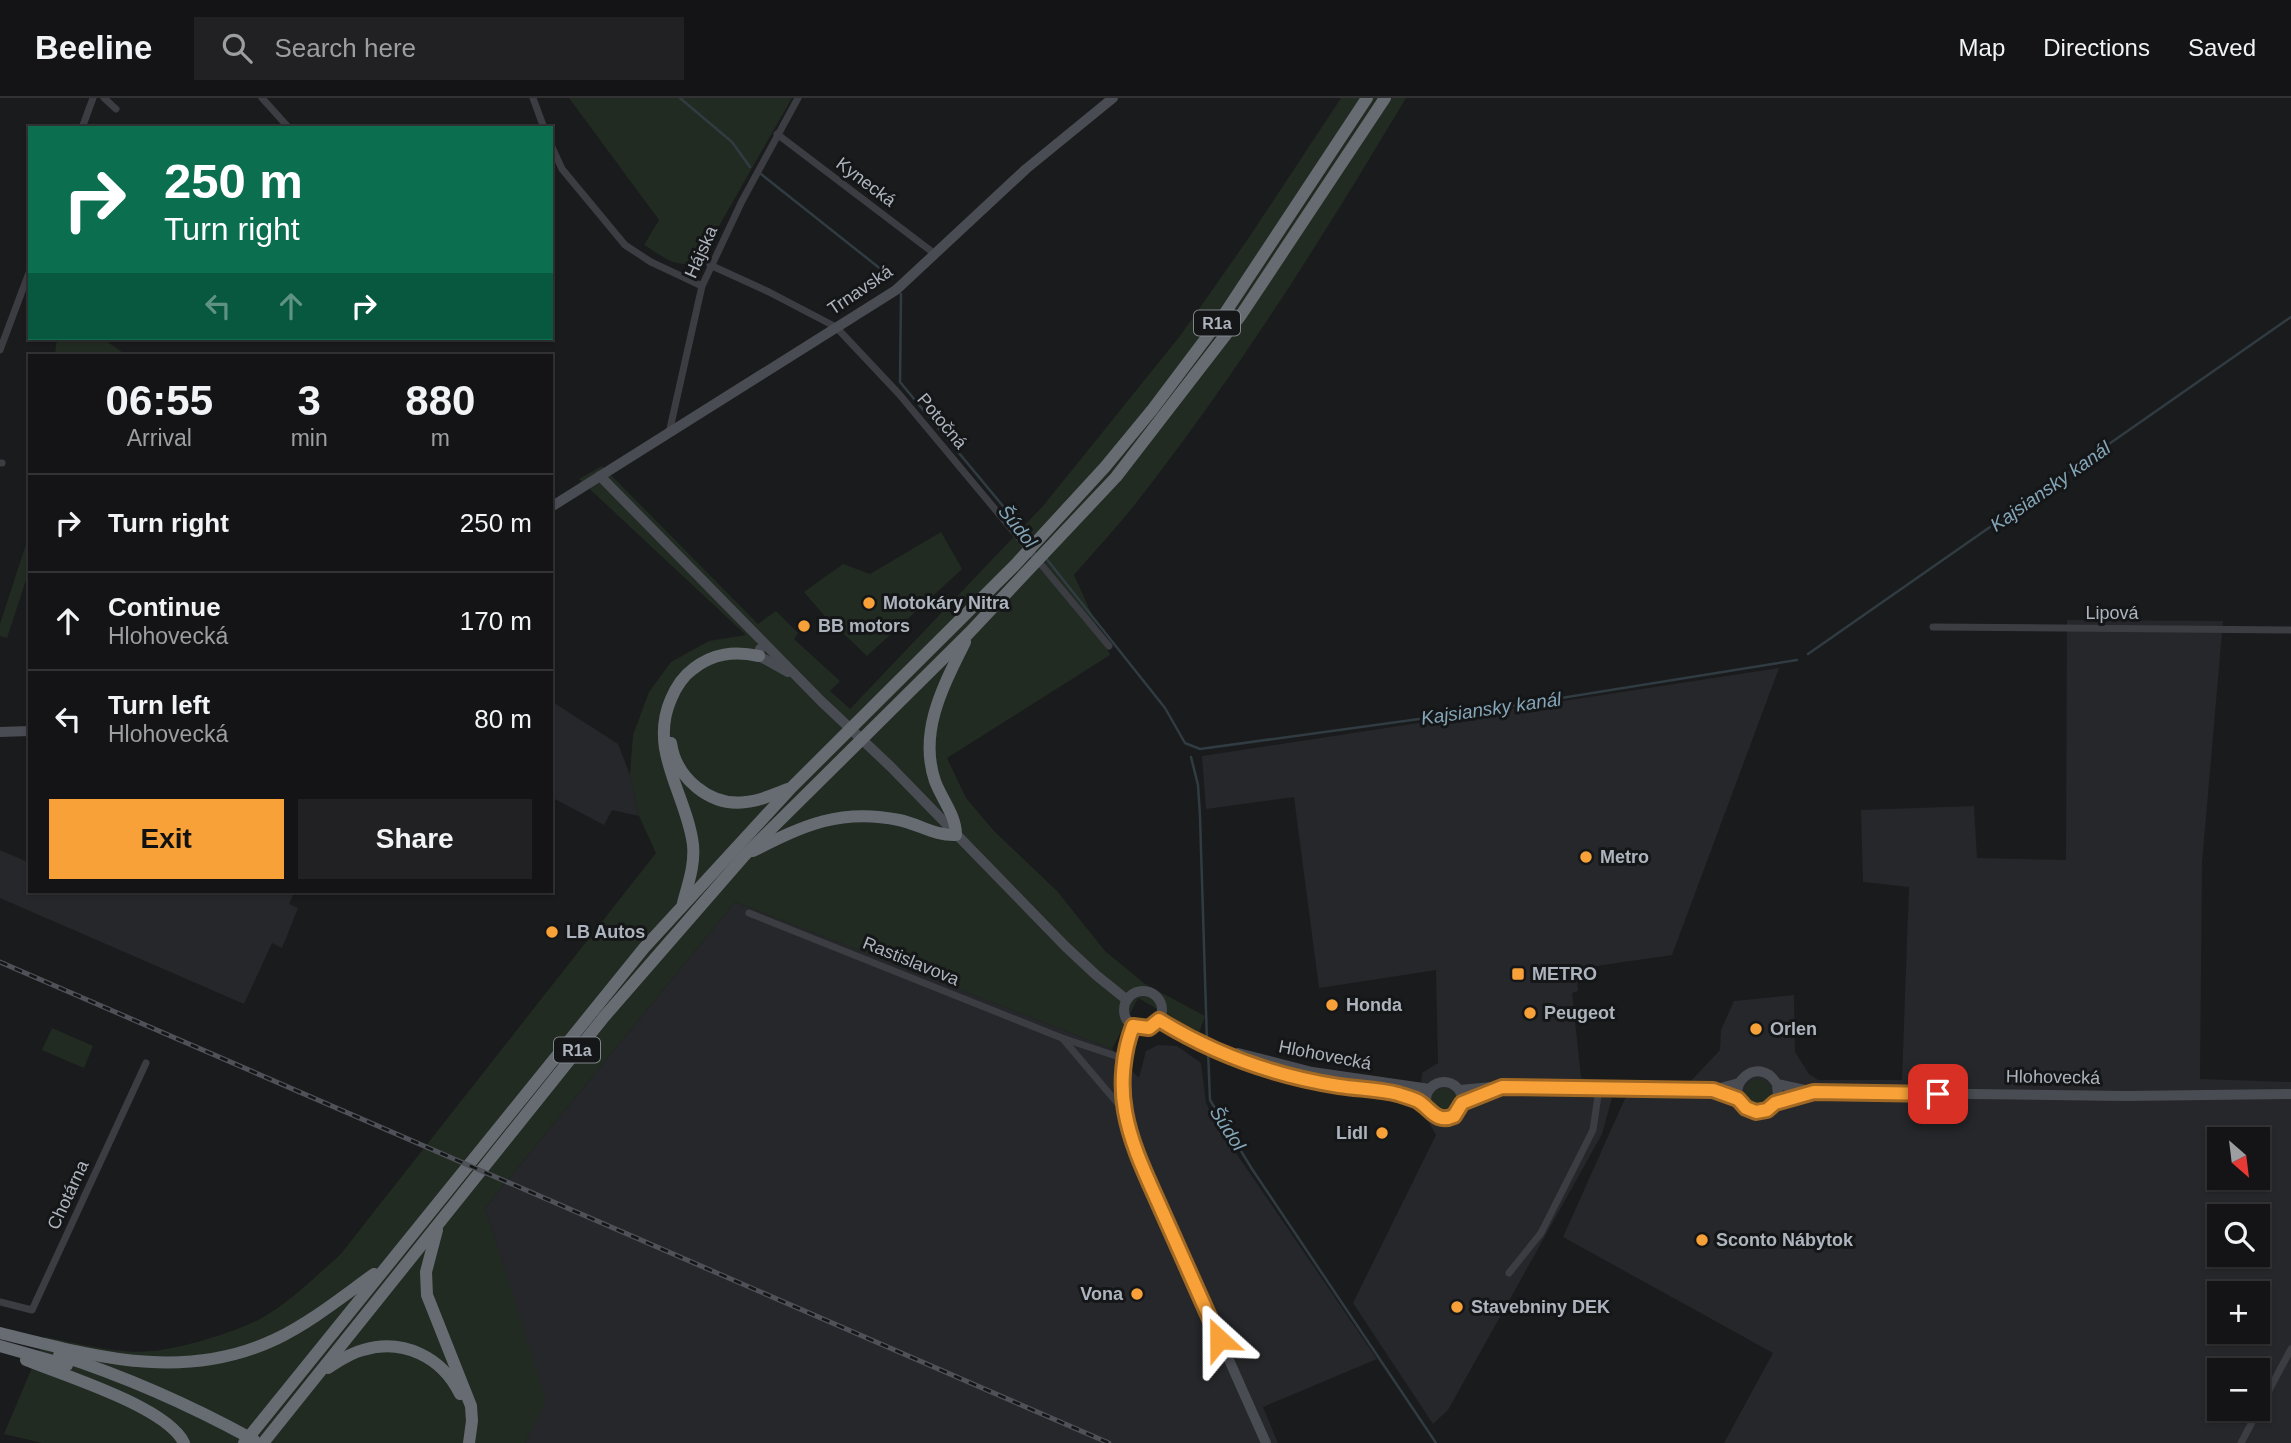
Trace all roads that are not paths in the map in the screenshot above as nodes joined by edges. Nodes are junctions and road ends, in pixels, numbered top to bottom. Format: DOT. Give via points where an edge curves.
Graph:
graph roads {
  1 [pos="93,98"];
  2 [pos="104,98"];
  3 [pos="262,98"];
  4 [pos="533,98"];
  5 [pos="798,98"];
  6 [pos="1113,98"];
  7 [pos="1367,98"];
  8 [pos="1385,98"];
  9 [pos="116,109"];
  10 [pos="83,126"];
  11 [pos="287,126"];
  12 [pos="543,126"];
  13 [pos="777,134"];
  14 [pos="553,149"];
  15 [pos="935,254"];
  16 [pos="710,265"];
  17 [pos="28,275"];
  18 [pos="702,286"];
  19 [pos="836,327"];
  20 [pos="0,350"];
  21 [pos="669,433"];
  22 [pos="600,476"];
  23 [pos="553,506"];
  24 [pos="1020,569"];
  25 [pos="1933,627"];
  26 [pos="2291,630"];
  27 [pos="969,633"];
  28 [pos="762,640"];
  29 [pos="1110,646"];
  30 [pos="759,656"];
  31 [pos="804,684"];
  32 [pos="28,731"];
  33 [pos="0,732"];
  34 [pos="792,788"];
  35 [pos="956,835"];
  36 [pos="744,856"];
  37 [pos="681,907"];
  38 [pos="748,913"];
  39 [pos="1111,988"];
  40 [pos="1127,1000"];
  41 [pos="1159,1020"];
  42 [pos="1133,1026"];
  43 [pos="1062,1038"];
  44 [pos="1129,1039"];
  45 [pos="1215,1049"];
  46 [pos="1125,1059"];
  47 [pos="146,1063"];
  48 [pos="1739,1083"];
  49 [pos="1777,1084"];
  50 [pos="1502,1087"];
  51 [pos="1430,1089"];
  52 [pos="1599,1089"];
  53 [pos="1460,1090"];
  54 [pos="1713,1090"];
  55 [pos="1814,1092"];
  56 [pos="2291,1094"];
  57 [pos="1738,1099"];
  58 [pos="1462,1103"];
  59 [pos="1775,1103"];
  60 [pos="1427,1107"];
  61 [pos="1125,1112"];
  62 [pos="442,1219"];
  63 [pos="388,1264"];
  64 [pos="1509,1273"];
  65 [pos="0,1302"];
  66 [pos="0,1335"];
  67 [pos="0,1348"];
  68 [pos="2291,1349"];
  69 [pos="319,1373"];
  70 [pos="184,1443"];
  71 [pos="245,1443"];
  72 [pos="262,1443"];
  73 [pos="463,1443"];
  74 [pos="469,1443"];
  75 [pos="1266,1443"];
  76 [pos="2241,1443"];
  1 -- 10 [label="street"];
  2 -- 9 [label="street"];
  3 -- 11 [label="street"];
  4 -- 12 [label="street"];
  5 -- 13 [label="street, Hájska"];
  6 -- 15 [label="main road, Trnavská" via="1026,169"];
  7 -- 24 [label="highway, R1a" via="1194,356"];
  8 -- 24 [label="highway, R1a" via="1211,356 1116,477 1054,544"];
  13 -- 15 [label="street, Kynecká"];
  13 -- 16 [label="street, Hájska"];
  14 -- 18 [label="street" via="562,169 625,245"];
  15 -- 19 [label="main road, Trnavská" via="896,290"];
  16 -- 18 [label="street, Hájska"];
  16 -- 19 [label="street, Potočná"];
  17 -- 20 [label="street"];
  18 -- 21 [label="street, Hájska"];
  19 -- 21 [label="main road, Trnavská"];
  19 -- 29 [label="street, Potočná" via="899,394"];
  21 -- 22 [label="main road, Trnavská"];
  22 -- 23 [label="main road, Trnavská"];
  22 -- 28 [label="main road"];
  24 -- 27 [label="highway, R1a"];
  24 -- 34 [label="highway, R1a"];
  25 -- 26 [label="street, Lipová"];
  27 -- 35 [label="highway" via="939,698 929,749 939,790 956,822"];
  27 -- 36 [label="highway, R1a"];
  28 -- 30 [label="main road"];
  28 -- 31 [label="main road"];
  30 -- 31 [label="main road"];
  30 -- 34 [label="highway" via="714,663 685,685 671,721 673,754 688,779 718,800 743,803"];
  30 -- 37 [label="highway" via="741,653 711,658 689,672 669,704 663,727 665,754 693,844 692,868"];
  31 -- 35 [label="main road"];
  32 -- 33 [label="main road"];
  34 -- 37 [label="highway, R1a"];
  35 -- 36 [label="highway" via="942,836 884,817 844,816 798,829"];
  35 -- 39 [label="main road"];
  36 -- 62 [label="highway, R1a" via="604,1017"];
  37 -- 63 [label="highway, R1a" via="594,1007"];
  38 -- 43 [label="street, Rastislavova"];
  39 -- 40 [label="main road"];
  39 -- 44 [label="main road"];
  40 -- 41 [label="main road" via="1138,993 1152,994 1161,1006"];
  40 -- 42 [label="main road" via="1125,1015"];
  41 -- 42 [label="main road" via="1149,1028"];
  41 -- 45 [label="main road"];
  42 -- 44 [label="main road"];
  43 -- 46 [label="street, Rastislavova"];
  43 -- 61 [label="street, Rastislavova"];
  44 -- 46 [label="main road"];
  45 -- 51 [label="main road, Hlohovecká" via="1312,1072"];
  45 -- 60 [label="main road, Hlohovecká" via="1254,1066 1394,1093"];
  46 -- 61 [label="main road"];
  47 -- 65 [label="street, Chotárna" via="32,1310"];
  48 -- 49 [label="main road, Hlohovecká" via="1760,1071 1770,1074"];
  48 -- 54 [label="main road, Hlohovecká"];
  48 -- 57 [label="main road"];
  49 -- 55 [label="main road, Hlohovecká"];
  49 -- 59 [label="main road"];
  50 -- 52 [label="main road, Hlohovecká"];
  50 -- 53 [label="main road, Hlohovecká"];
  50 -- 58 [label="main road, Hlohovecká"];
  51 -- 53 [label="main road" via="1446,1082"];
  51 -- 60 [label="main road"];
  52 -- 54 [label="main road, Hlohovecká"];
  52 -- 64 [label="street" via="1593,1130 1541,1233"];
  53 -- 58 [label="main road"];
  54 -- 57 [label="main road, Hlohovecká"];
  55 -- 56 [label="main road, Hlohovecká"];
  55 -- 59 [label="main road, Hlohovecká"];
  57 -- 59 [label="main road, Hlohovecká" via="1756,1112"];
  58 -- 60 [label="main road" via="1458,1113 1449,1118 1434,1116"];
  61 -- 75 [label="main road" via="1148,1178"];
  62 -- 69 [label="highway, R1a"];
  62 -- 74 [label="highway" via="426,1272 427,1294 466,1388 472,1421"];
  63 -- 66 [label="highway" via="277,1338 198,1361 120,1360"];
  63 -- 71 [label="highway, R1a"];
  66 -- 72 [label="highway" via="113,1373"];
  67 -- 70 [label="highway" via="131,1402 158,1416"];
  67 -- 71 [label="highway" via="109,1380"];
  68 -- 76 [label="street"];
  69 -- 72 [label="highway, R1a"];
  69 -- 73 [label="highway" via="363,1350 393,1346 424,1354 439,1364 459,1392 466,1421"];
}
